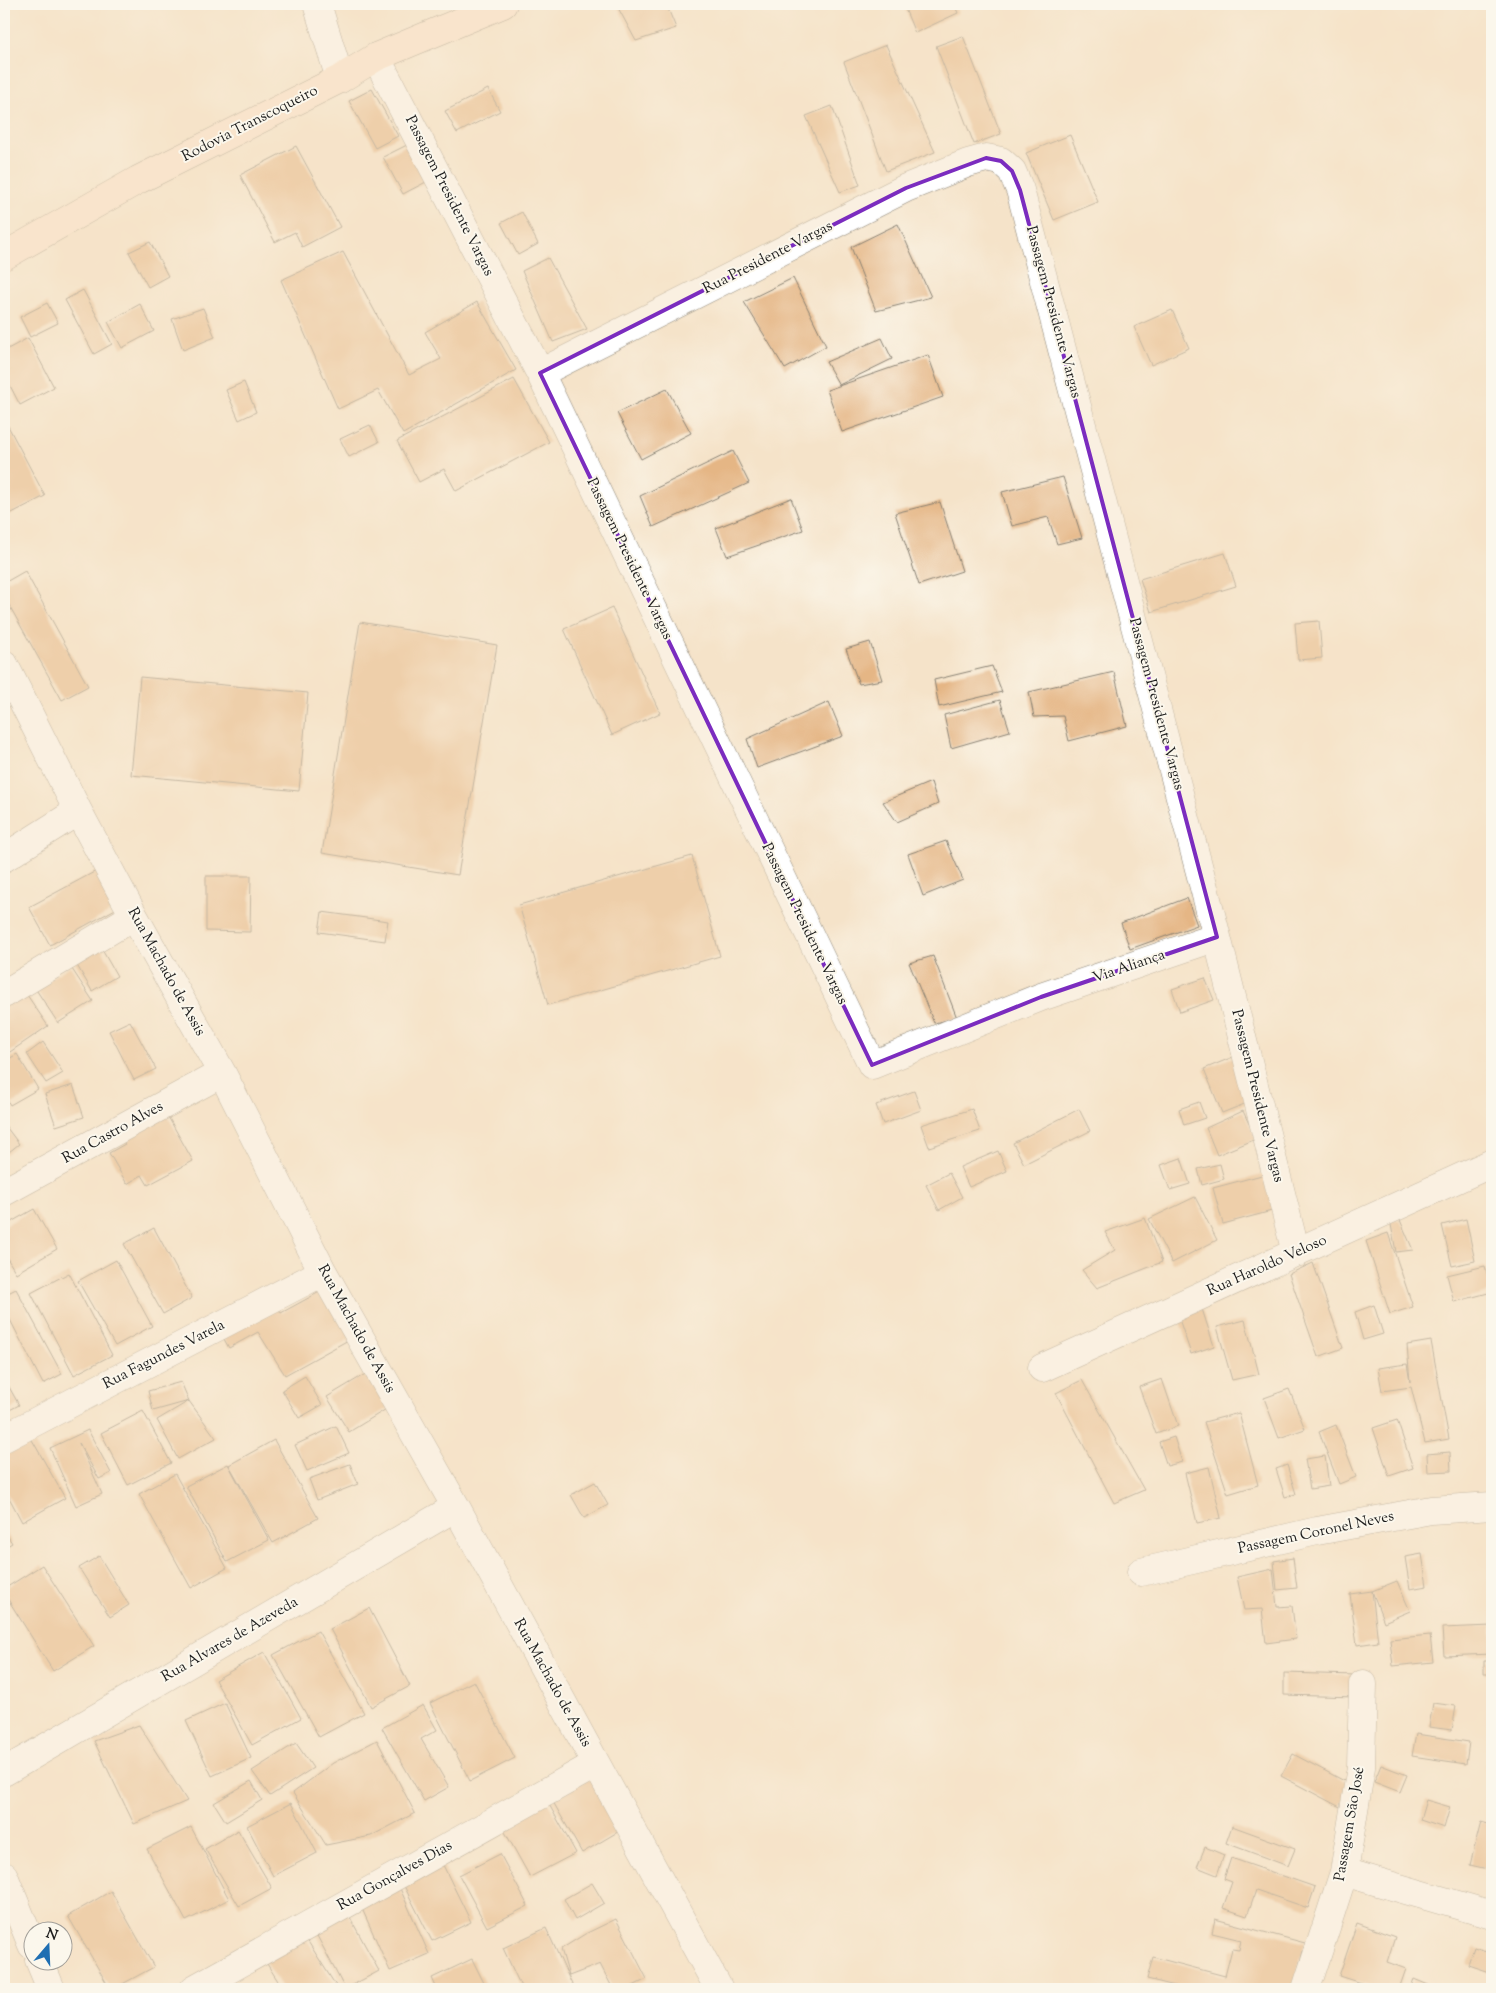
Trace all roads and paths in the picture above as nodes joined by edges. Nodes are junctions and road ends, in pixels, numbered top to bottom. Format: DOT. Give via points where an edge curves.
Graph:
graph roads {
  1 [pos="317,4"];
  2 [pos="503,4"];
  3 [pos="376,57"];
  4 [pos="340,79"];
  5 [pos="1001,161"];
  6 [pos="4,256"];
  7 [pos="540,373"];
  8 [pos="4,664"];
  9 [pos="78,811"];
  10 [pos="4,858"];
  11 [pos="134,916"];
  12 [pos="1217,938"];
  13 [pos="4,994"];
  14 [pos="872,1065"];
  15 [pos="222,1073"];
  16 [pos="1492,1163"];
  17 [pos="4,1192"];
  18 [pos="1296,1253"];
  19 [pos="324,1272"];
  20 [pos="1042,1368"];
  21 [pos="4,1438"];
  22 [pos="1492,1506"];
  23 [pos="456,1508"];
  24 [pos="1141,1572"];
  25 [pos="1363,1684"];
  26 [pos="596,1764"];
  27 [pos="4,1772"];
  28 [pos="1344,1872"];
  29 [pos="4,1876"];
  30 [pos="1492,1915"];
  31 [pos="22,1920"];
  32 [pos="43,1970"];
  33 [pos="710,1986"];
  34 [pos="51,1989"];
  35 [pos="194,1989"];
  36 [pos="1306,1989"];
  1 -- 4 [label="street"];
  2 -- 3 [label="main road, Rodovia Transcoqueiro"];
  3 -- 4 [label="main road, Rodovia Transcoqueiro"];
  3 -- 7 [label="street, Passagem Presidente Vargas"];
  4 -- 6 [label="main road, Rodovia Transcoqueiro" via="138,180"];
  5 -- 7 [label="street, Rua Presidente Vargas" via="986,158 968,163 906,188"];
  5 -- 12 [label="street, Passagem Presidente Vargas" via="1012,171 1020,190"];
  7 -- 14 [label="street, Passagem Presidente Vargas"];
  8 -- 9 [label="street, Rua Machado de Assis"];
  9 -- 10 [label="street"];
  9 -- 11 [label="street, Rua Machado de Assis"];
  11 -- 13 [label="street"];
  11 -- 15 [label="street, Rua Machado de Assis"];
  12 -- 14 [label="street, Via Aliança" via="1041,997"];
  12 -- 18 [label="street, Passagem Presidente Vargas"];
  15 -- 17 [label="street, Rua Castro Alves"];
  15 -- 19 [label="street, Rua Machado de Assis"];
  16 -- 18 [label="street, Rua Haroldo Veloso"];
  18 -- 20 [label="street, Rua Haroldo Veloso"];
  19 -- 21 [label="street, Rua Fagundes Varela"];
  19 -- 23 [label="street, Rua Machado de Assis"];
  22 -- 24 [label="street, Passagem Coronel Neves" via="1431,1510 1317,1531"];
  23 -- 26 [label="street, Rua Machado de Assis"];
  23 -- 27 [label="street, Rua Alvares de Azeveda"];
  25 -- 28 [label="street, Passagem São José" via="1361,1767"];
  26 -- 33 [label="street, Rua Machado de Assis"];
  26 -- 35 [label="street, Rua Gonçalves Dias"];
  28 -- 30 [label="street"];
  28 -- 36 [label="street, Passagem São José"];
  29 -- 31 [label="street"];
  32 -- 34 [label="street"];
}
